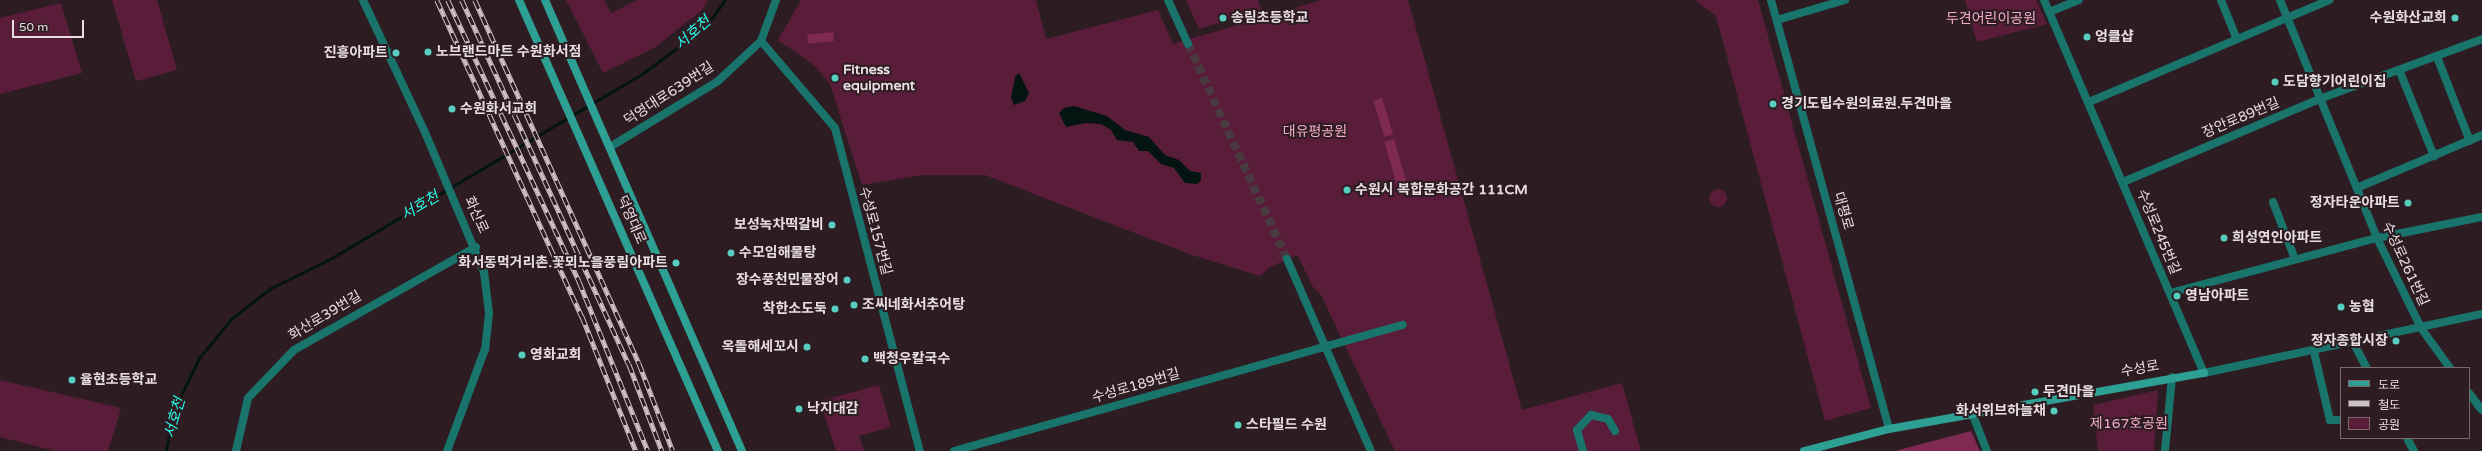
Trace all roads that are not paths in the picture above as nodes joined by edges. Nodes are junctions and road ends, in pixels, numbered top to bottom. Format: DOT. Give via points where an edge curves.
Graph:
graph roads {
  1 [pos="362,0"];
  2 [pos="519,0"];
  3 [pos="545,0"];
  4 [pos="776,0"];
  5 [pos="1168,0"];
  6 [pos="1771,0"];
  7 [pos="1845,0"];
  8 [pos="2044,0"];
  9 [pos="2079,0"];
  10 [pos="2221,0"];
  11 [pos="2280,0"];
  12 [pos="2329,0"];
  13 [pos="2049,12"];
  14 [pos="2287,15"];
  15 [pos="1777,20"];
  16 [pos="2236,37"];
  17 [pos="2482,39"];
  18 [pos="761,41"];
  19 [pos="1188,44"];
  20 [pos="2437,57"];
  21 [pos="2400,72"];
  22 [pos="2322,98"];
  23 [pos="2089,102"];
  24 [pos="2482,135"];
  25 [pos="2470,141"];
  26 [pos="608,144"];
  27 [pos="2434,156"];
  28 [pos="2123,182"];
  29 [pos="2358,187"];
  30 [pos="2273,202"];
  31 [pos="2482,217"];
  32 [pos="2377,238"];
  33 [pos="476,247"];
  34 [pos="2295,259"];
  35 [pos="1287,260"];
  36 [pos="2170,292"];
  37 [pos="2482,314"];
  38 [pos="1403,325"];
  39 [pos="2421,328"];
  40 [pos="2354,344"];
  41 [pos="1324,347"];
  42 [pos="2314,352"];
  43 [pos="2366,367"];
  44 [pos="2449,367"];
  45 [pos="2204,373"];
  46 [pos="2172,377"];
  47 [pos="2476,402"];
  48 [pos="2482,410"];
  49 [pos="1972,414"];
  50 [pos="2340,420"];
  51 [pos="1889,429"];
  52 [pos="1615,431"];
  53 [pos="2408,439"];
  54 [pos="236,451"];
  55 [pos="447,451"];
  56 [pos="718,451"];
  57 [pos="742,451"];
  58 [pos="920,451"];
  59 [pos="954,451"];
  60 [pos="1371,451"];
  61 [pos="1583,451"];
  62 [pos="1804,451"];
  63 [pos="1987,451"];
  64 [pos="2165,451"];
  65 [pos="2414,451"];
  1 -- 33 [label="street, 화산로"];
  2 -- 56 [label="main road, 덕영대로"];
  3 -- 26 [label="main road, 덕영대로"];
  4 -- 18 [label="street, 덕영대로639번길"];
  5 -- 19 [label="street"];
  6 -- 15 [label="street, 대평로"];
  7 -- 15 [label="street"];
  8 -- 13 [label="street, 수성로245번길"];
  9 -- 13 [label="street"];
  10 -- 16 [label="street"];
  11 -- 14 [label="street, 수성로261번길"];
  12 -- 14 [label="street"];
  13 -- 23 [label="street, 수성로245번길"];
  14 -- 16 [label="street"];
  14 -- 22 [label="street, 수성로261번길"];
  15 -- 51 [label="street, 대평로"];
  16 -- 23 [label="street"];
  17 -- 20 [label="street, 장안로89번길"];
  18 -- 26 [label="street, 덕영대로639번길" via="718,80"];
  18 -- 58 [label="street, 수성로157번길" via="835,128"];
  20 -- 21 [label="street, 장안로89번길"];
  20 -- 25 [label="street"];
  21 -- 22 [label="street, 장안로89번길"];
  21 -- 27 [label="street"];
  22 -- 28 [label="street, 장안로89번길"];
  22 -- 29 [label="street, 수성로261번길"];
  23 -- 28 [label="street, 수성로245번길"];
  24 -- 25 [label="street"];
  25 -- 27 [label="street"];
  26 -- 57 [label="main road, 덕영대로"];
  27 -- 29 [label="street"];
  28 -- 36 [label="street, 수성로245번길"];
  29 -- 32 [label="street, 수성로261번길"];
  30 -- 34 [label="street"];
  31 -- 32 [label="street"];
  32 -- 34 [label="street"];
  32 -- 39 [label="street, 수성로261번길"];
  33 -- 54 [label="street, 화산로39번길" via="294,350 248,398"];
  33 -- 55 [label="street, 화산로" via="488,296 488,332"];
  34 -- 36 [label="street"];
  35 -- 41 [label="street"];
  36 -- 45 [label="street, 수성로245번길"];
  37 -- 39 [label="street, 수성로"];
  38 -- 41 [label="street, 수성로189번길"];
  39 -- 40 [label="street, 수성로"];
  39 -- 44 [label="street, 수성로261번길"];
  40 -- 42 [label="street, 수성로"];
  40 -- 43 [label="street"];
  41 -- 59 [label="street, 수성로189번길"];
  41 -- 60 [label="street"];
  42 -- 45 [label="street, 수성로"];
  42 -- 50 [label="street" via="2330,420"];
  45 -- 46 [label="main road, 수성로"];
  46 -- 49 [label="main road, 수성로"];
  46 -- 64 [label="street"];
  47 -- 48 [label="street"];
  49 -- 51 [label="main road, 수성로"];
  49 -- 63 [label="street"];
  51 -- 62 [label="main road, 수성로"];
  52 -- 61 [label="street" via="1608,418 1591,415 1577,430"];
  53 -- 65 [label="street"];
}
